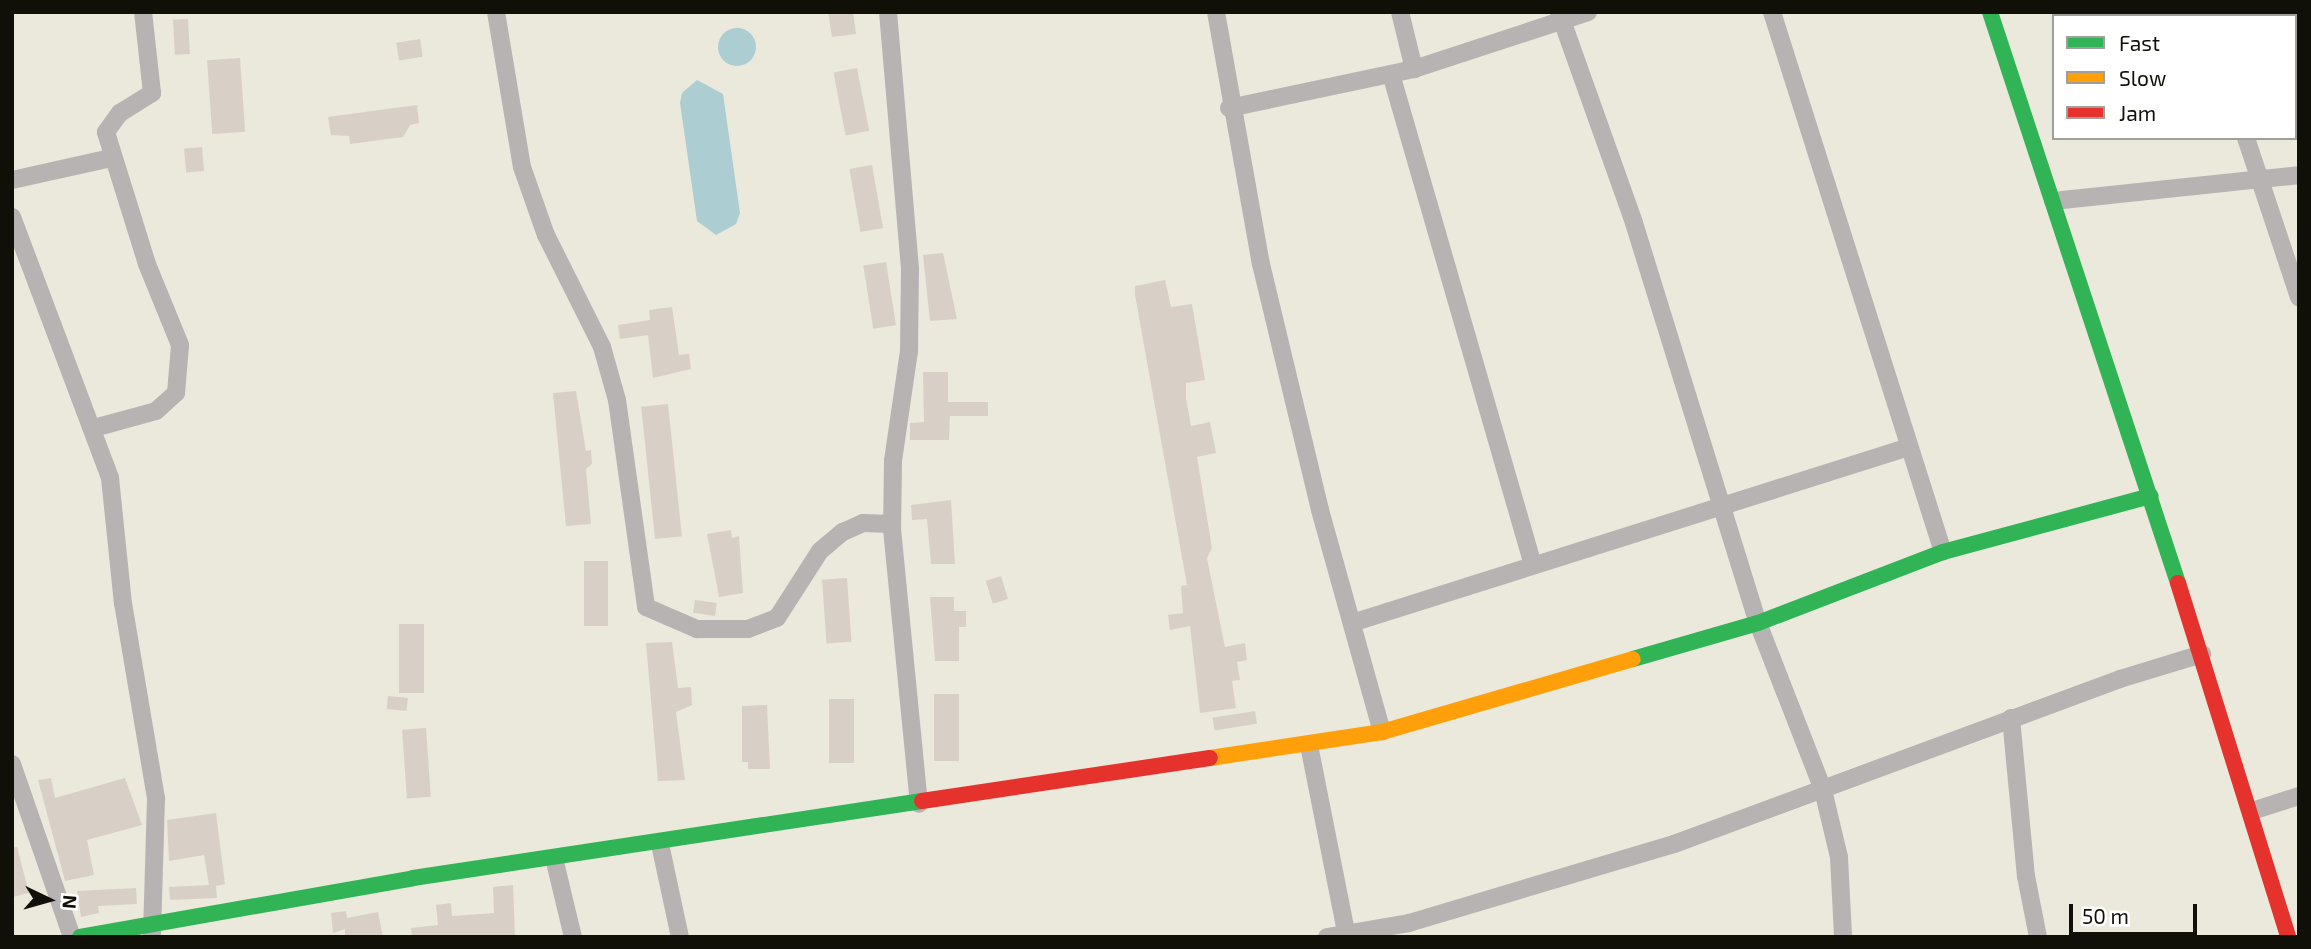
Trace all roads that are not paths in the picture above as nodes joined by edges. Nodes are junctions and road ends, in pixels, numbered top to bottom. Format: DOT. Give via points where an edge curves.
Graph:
graph roads {
  1 [pos="143,12"];
  2 [pos="496,12"];
  3 [pos="888,12"];
  4 [pos="1216,12"];
  5 [pos="1399,12"];
  6 [pos="1588,12"];
  7 [pos="1772,12"];
  8 [pos="1990,12"];
  9 [pos="1561,16"];
  10 [pos="1414,69"];
  11 [pos="1391,74"];
  12 [pos="1229,108"];
  13 [pos="2246,140"];
  14 [pos="111,158"];
  15 [pos="2299,175"];
  16 [pos="2255,178"];
  17 [pos="12,180"];
  18 [pos="2053,201"];
  19 [pos="12,217"];
  20 [pos="2299,297"];
  21 [pos="94,428"];
  22 [pos="1909,447"];
  23 [pos="2151,496"];
  24 [pos="1723,505"];
  25 [pos="892,524"];
  26 [pos="1944,552"];
  27 [pos="1533,565"];
  28 [pos="1355,622"];
  29 [pos="1758,622"];
  30 [pos="2202,654"];
  31 [pos="2011,718"];
  32 [pos="1382,732"];
  33 [pos="1310,745"];
  34 [pos="12,764"];
  35 [pos="1823,790"];
  36 [pos="2299,796"];
  37 [pos="919,804"];
  38 [pos="2252,811"];
  39 [pos="660,844"];
  40 [pos="554,858"];
  41 [pos="152,929"];
  42 [pos="1415,930"];
  43 [pos="1346,935"];
  44 [pos="72,937"];
  45 [pos="80,937"];
  46 [pos="573,937"];
  47 [pos="680,937"];
  48 [pos="1327,937"];
  49 [pos="1843,937"];
  50 [pos="2038,937"];
  51 [pos="2288,937"];
  1 -- 14 [label="street" via="155,84 152,93 120,113 106,132"];
  2 -- 25 [label="street" via="522,167 546,235 602,347 617,400 646,607 697,629 748,629 777,618 820,551 843,532 863,523"];
  3 -- 25 [label="street" via="901,116 910,270 909,351 894,461"];
  4 -- 12 [label="street"];
  5 -- 10 [label="street"];
  6 -- 9 [label="street"];
  7 -- 22 [label="street"];
  8 -- 18 [label="street"];
  9 -- 10 [label="street"];
  9 -- 24 [label="street"];
  10 -- 11 [label="street"];
  11 -- 12 [label="street"];
  11 -- 27 [label="street"];
  12 -- 28 [label="street" via="1320,510"];
  13 -- 16 [label="street"];
  14 -- 17 [label="street"];
  14 -- 21 [label="street" via="180,345 176,393 156,411"];
  15 -- 16 [label="street"];
  16 -- 18 [label="street"];
  16 -- 20 [label="street"];
  18 -- 23 [label="street"];
  19 -- 21 [label="street"];
  21 -- 41 [label="street" via="110,478 123,603 156,799"];
  22 -- 24 [label="street"];
  22 -- 26 [label="street"];
  23 -- 26 [label="street"];
  23 -- 30 [label="street"];
  24 -- 27 [label="street"];
  24 -- 29 [label="street"];
  25 -- 37 [label="street" via="900,653"];
  26 -- 29 [label="street"];
  27 -- 28 [label="street"];
  28 -- 32 [label="street"];
  29 -- 32 [label="street"];
  29 -- 35 [label="street"];
  30 -- 31 [label="street"];
  30 -- 38 [label="street"];
  31 -- 35 [label="street"];
  31 -- 50 [label="street" via="2026,876"];
  32 -- 33 [label="street"];
  33 -- 37 [label="street"];
  33 -- 43 [label="street"];
  34 -- 44 [label="street"];
  35 -- 42 [label="street"];
  35 -- 49 [label="street" via="1839,857"];
  36 -- 38 [label="street"];
  37 -- 39 [label="street"];
  38 -- 51 [label="street"];
  39 -- 40 [label="street"];
  39 -- 47 [label="street"];
  40 -- 41 [label="street"];
  40 -- 46 [label="street"];
  41 -- 45 [label="street"];
  42 -- 43 [label="street"];
  43 -- 48 [label="street"];
}
